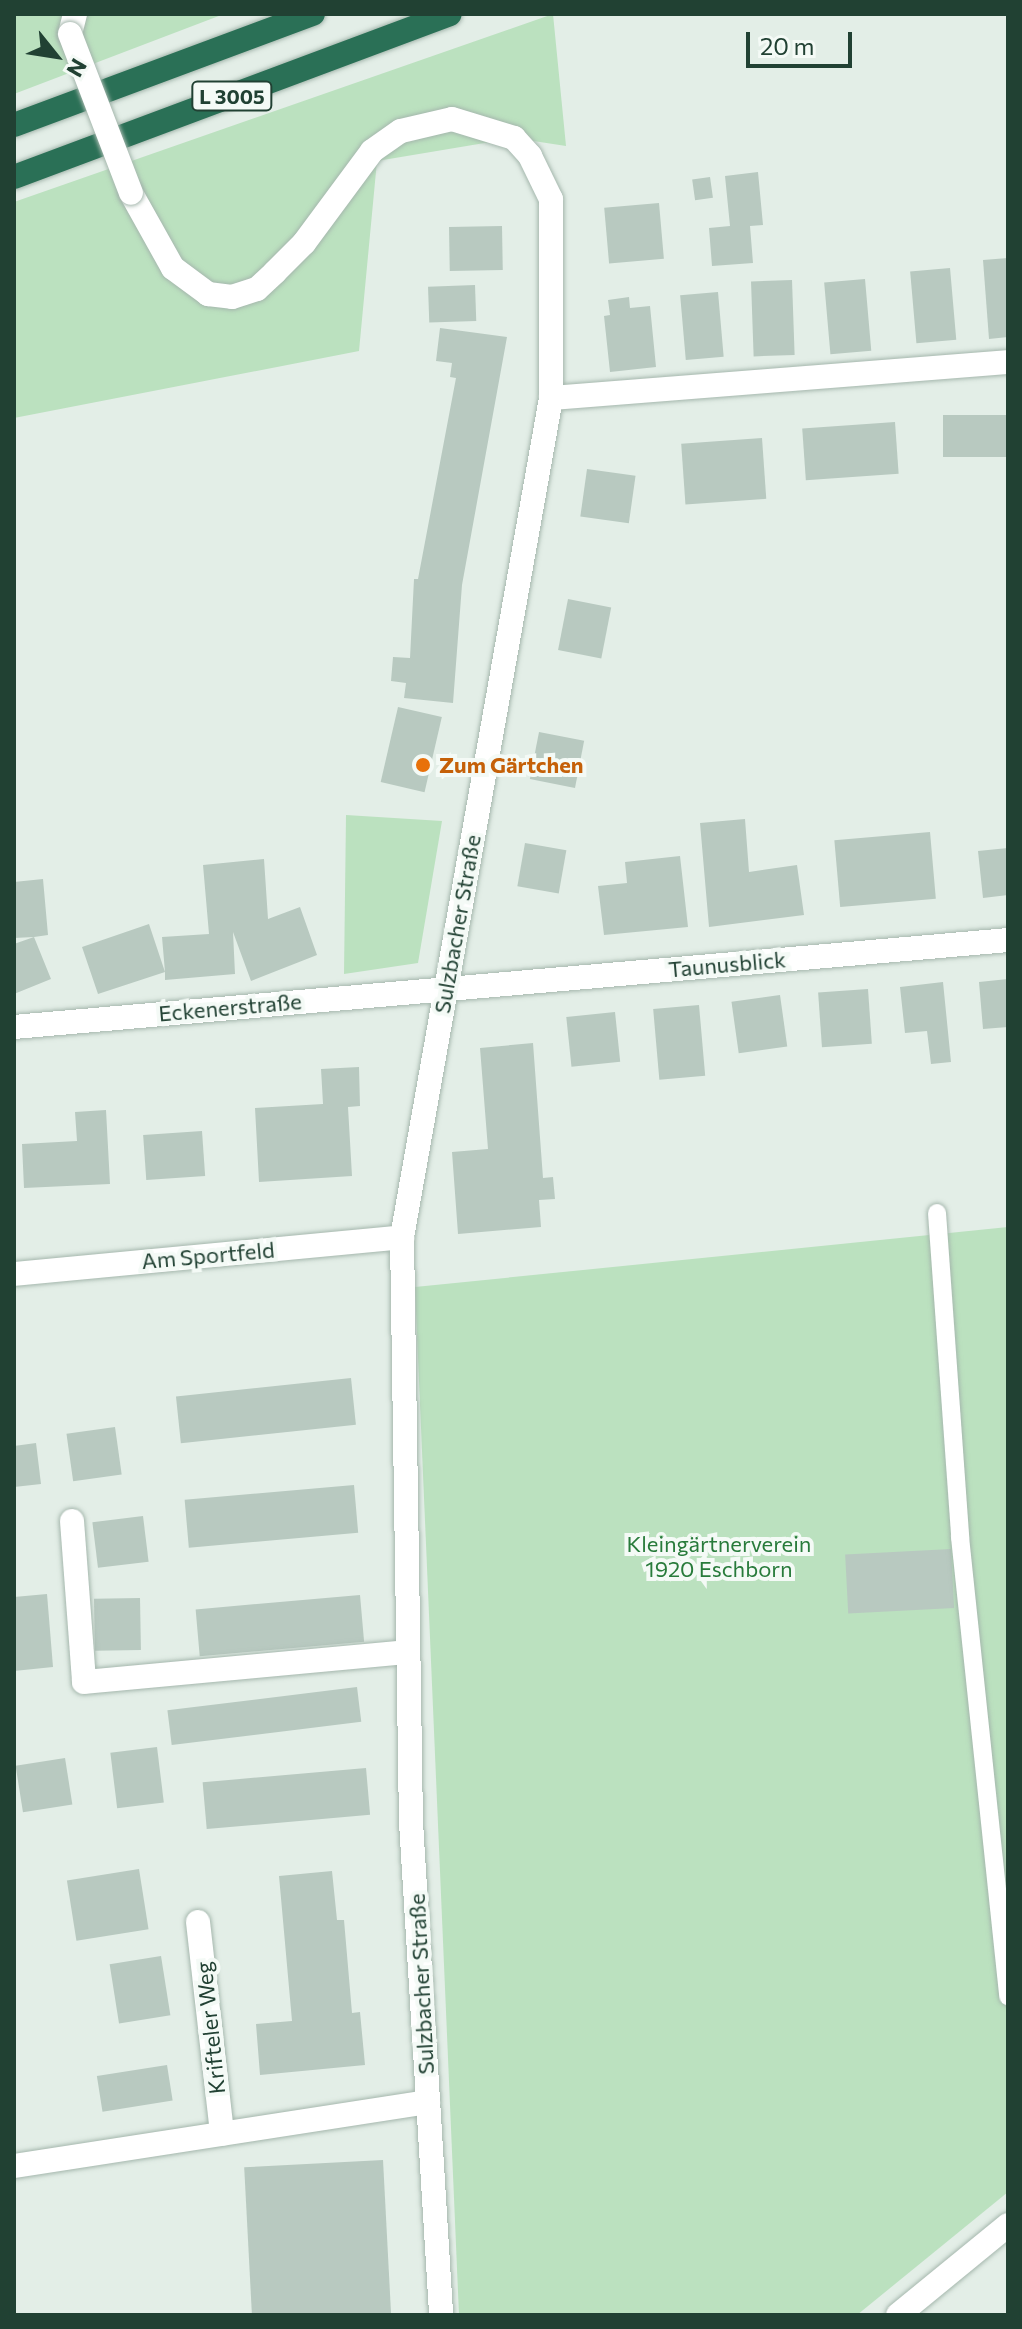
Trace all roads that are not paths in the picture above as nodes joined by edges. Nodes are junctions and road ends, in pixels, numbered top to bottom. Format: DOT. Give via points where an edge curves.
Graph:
graph roads {
  1 [pos="313,14"];
  2 [pos="450,14"];
  3 [pos="72,24"];
  4 [pos="14,125"];
  5 [pos="14,177"];
  6 [pos="1008,362"];
  7 [pos="551,398"];
  8 [pos="1008,940"];
  9 [pos="446,987"];
  10 [pos="14,1027"];
  11 [pos="937,1213"];
  12 [pos="402,1237"];
  13 [pos="14,1274"];
  14 [pos="72,1521"];
  15 [pos="408,1652"];
  16 [pos="198,1922"];
  17 [pos="1008,1997"];
  18 [pos="428,2102"];
  19 [pos="222,2134"];
  20 [pos="14,2166"];
  21 [pos="1008,2225"];
  22 [pos="441,2315"];
  23 [pos="898,2315"];
  1 -- 4 [label="highway, L 3005"];
  2 -- 5 [label="highway, L 3005"];
  3 -- 7 [label="street, Sulzbacher Straße, bridge" via="131,193 173,268 208,294 232,297 257,289 372,151 401,131 452,119 514,138 530,156 551,199"];
  6 -- 7 [label="street"];
  7 -- 9 [label="street, Sulzbacher Straße"];
  8 -- 9 [label="street, Taunusblick"];
  9 -- 10 [label="street, Eckenerstraße"];
  9 -- 12 [label="street, Sulzbacher Straße"];
  11 -- 17 [label="lane" via="960,1537"];
  12 -- 13 [label="street, Am Sportfeld"];
  12 -- 15 [label="street, Sulzbacher Straße"];
  14 -- 15 [label="street" via="84,1682"];
  15 -- 18 [label="street, Sulzbacher Straße" via="411,1822"];
  16 -- 19 [label="street, Krifteler Weg"];
  18 -- 19 [label="street"];
  18 -- 22 [label="street, Sulzbacher Straße"];
  19 -- 20 [label="street"];
  21 -- 23 [label="street"];
}
